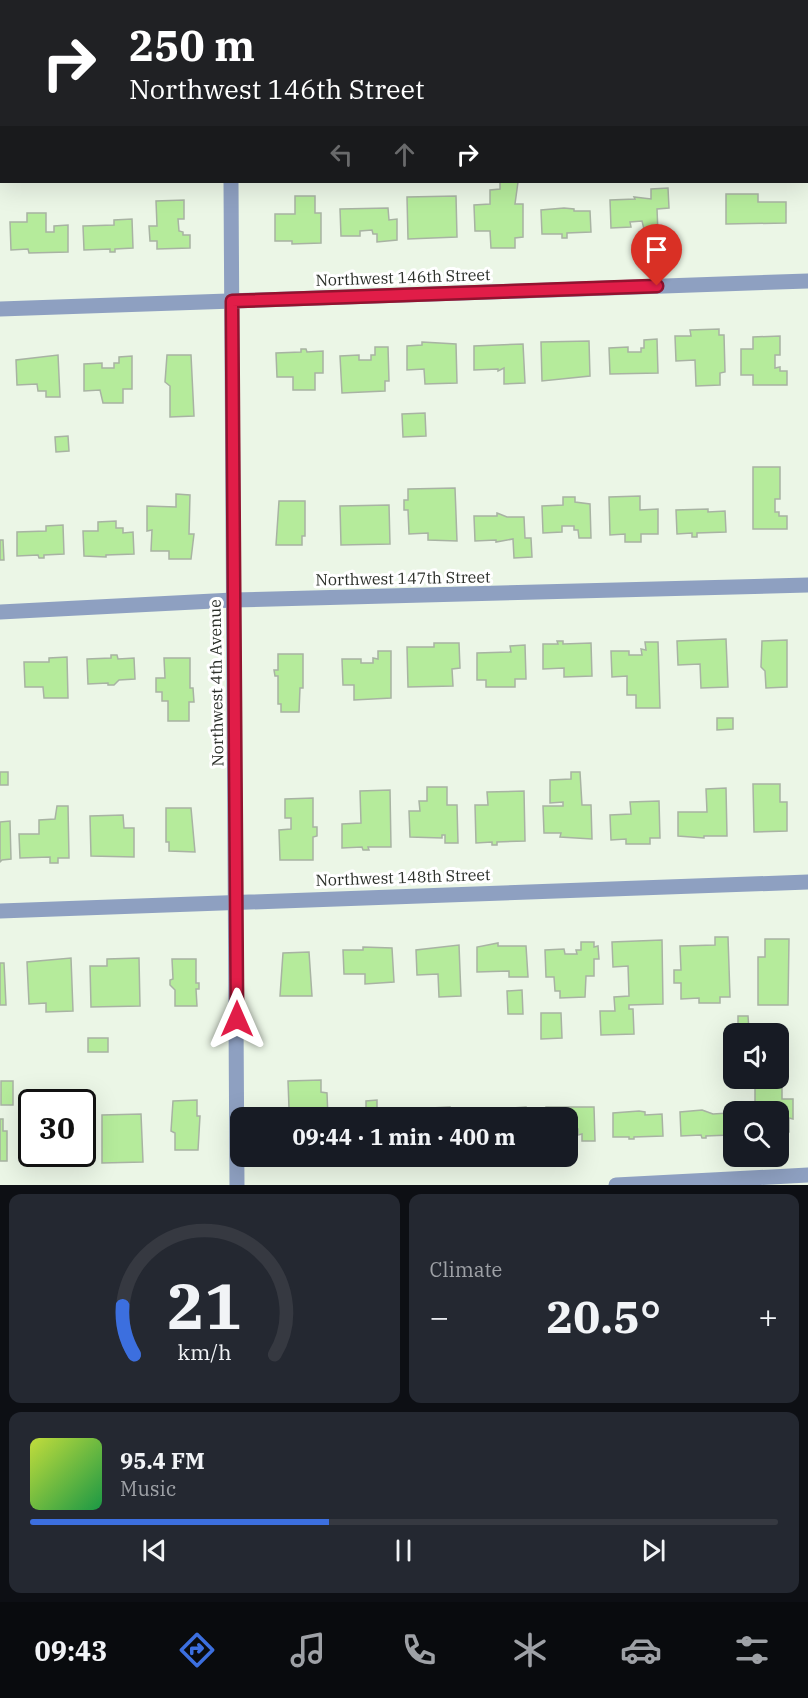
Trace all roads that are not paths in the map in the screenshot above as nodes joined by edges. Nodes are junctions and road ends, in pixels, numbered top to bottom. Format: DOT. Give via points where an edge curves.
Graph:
graph roads {
  1 [pos="231,183"];
  2 [pos="808,281"];
  3 [pos="232,301"];
  4 [pos="0,309"];
  5 [pos="808,585"];
  6 [pos="233,600"];
  7 [pos="0,612"];
  8 [pos="808,882"];
  9 [pos="236,900"];
  10 [pos="0,911"];
  11 [pos="808,1175"];
  12 [pos="237,1185"];
  13 [pos="616,1185"];
  1 -- 3 [label="street, Northwest 4th Avenue"];
  2 -- 3 [label="street, Northwest 146th Street"];
  3 -- 4 [label="street, Northwest 146th Street"];
  3 -- 6 [label="street, Northwest 4th Avenue"];
  5 -- 6 [label="street, Northwest 147th Street"];
  6 -- 7 [label="street, Northwest 147th Street"];
  6 -- 9 [label="street, Northwest 4th Avenue"];
  8 -- 9 [label="street, Northwest 148th Street"];
  9 -- 10 [label="street, Northwest 148th Street"];
  9 -- 12 [label="street, Northwest 4th Avenue"];
  11 -- 13 [label="street"];
}
